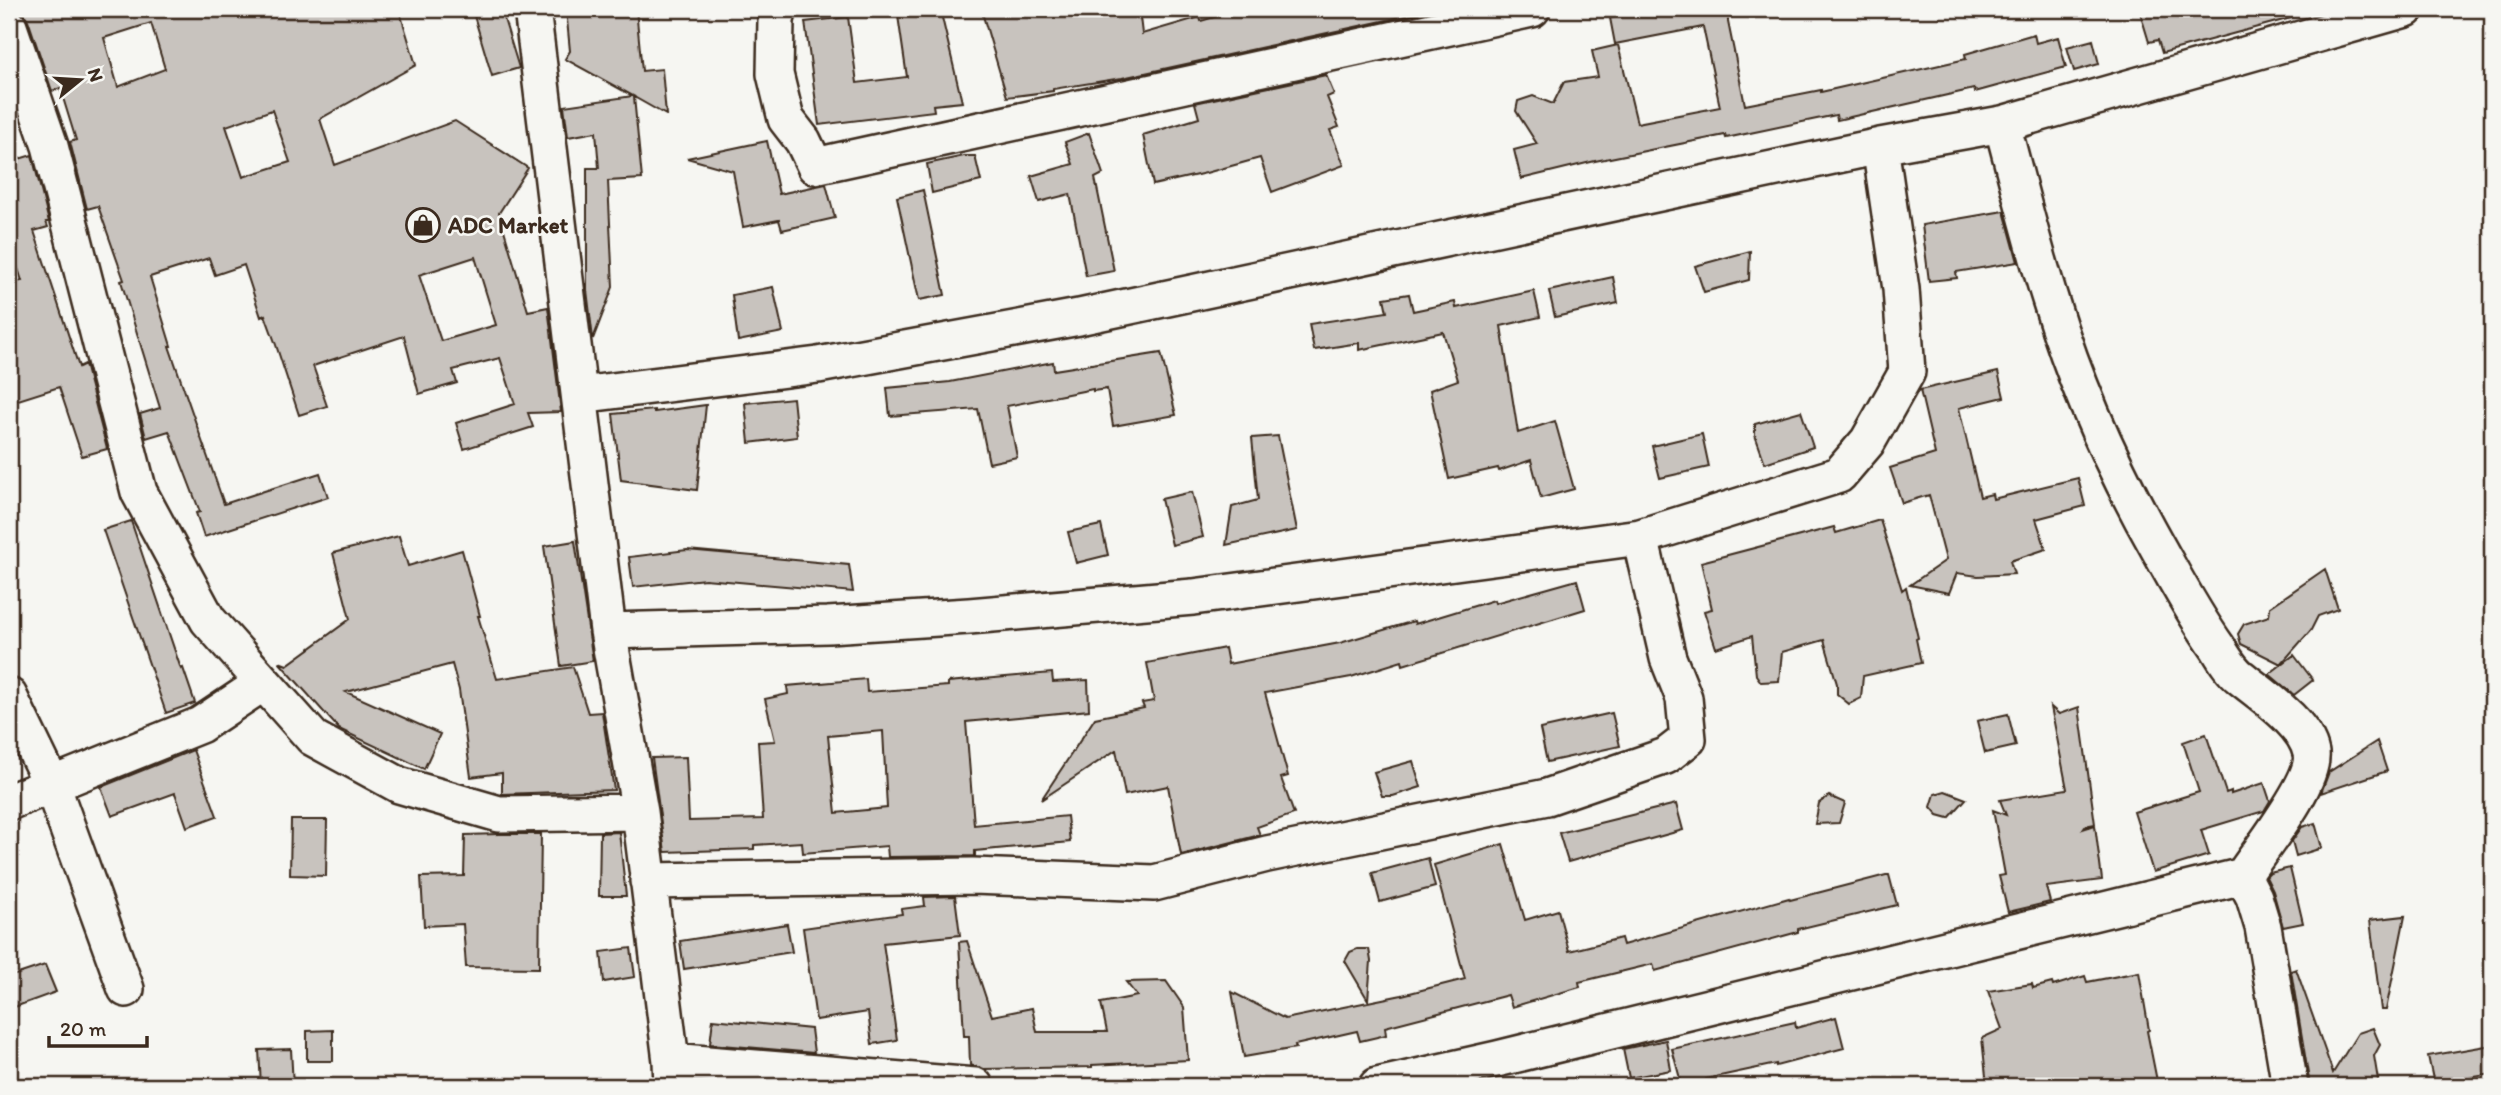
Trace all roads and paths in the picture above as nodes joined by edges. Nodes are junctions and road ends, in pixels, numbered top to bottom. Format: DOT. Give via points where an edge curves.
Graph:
graph roads {
  1 [pos="532,9"];
  2 [pos="779,9"];
  3 [pos="1532,9"];
  4 [pos="2406,9"];
  5 [pos="9,27"];
  6 [pos="2002,124"];
  7 [pos="1880,146"];
  8 [pos="580,395"];
  9 [pos="1640,537"];
  10 [pos="608,631"];
  11 [pos="263,683"];
  12 [pos="9,696"];
  13 [pos="52,785"];
  14 [pos="9,802"];
  15 [pos="640,812"];
  16 [pos="2243,876"];
  17 [pos="648,881"];
  18 [pos="126,989"];
  19 [pos="671,1074"];
  20 [pos="975,1086"];
  21 [pos="1377,1086"];
  22 [pos="2290,1086"];
  1 -- 8 [label="street"];
  2 -- 3 [label="street" via="775,74 786,119 815,166"];
  4 -- 6 [label="street"];
  5 -- 11 [label="street" via="50,146 139,492 208,620"];
  6 -- 7 [label="street"];
  6 -- 16 [label="street" via="2058,324 2122,482 2220,652 2237,675 2289,718 2308,744 2311,771"];
  7 -- 8 [label="street" via="1079,317 818,365"];
  7 -- 9 [label="street" via="1901,289 1907,372 1868,440 1839,475"];
  8 -- 10 [label="street"];
  9 -- 10 [label="street" via="1180,598 828,625"];
  9 -- 17 [label="street" via="1668,658 1684,698 1688,739 1666,757 1547,797 1267,853 1154,883 973,876"];
  10 -- 15 [label="street"];
  11 -- 13 [label="street" via="200,725"];
  11 -- 15 [label="street" via="313,738 399,785 499,814"];
  12 -- 13 [label="street"];
  13 -- 14 [label="street"];
  13 -- 18 [label="street"];
  15 -- 17 [label="street"];
  16 -- 21 [label="street"];
  16 -- 22 [label="street" via="2263,927"];
  17 -- 19 [label="street"];
  19 -- 20 [label="street"];
}
